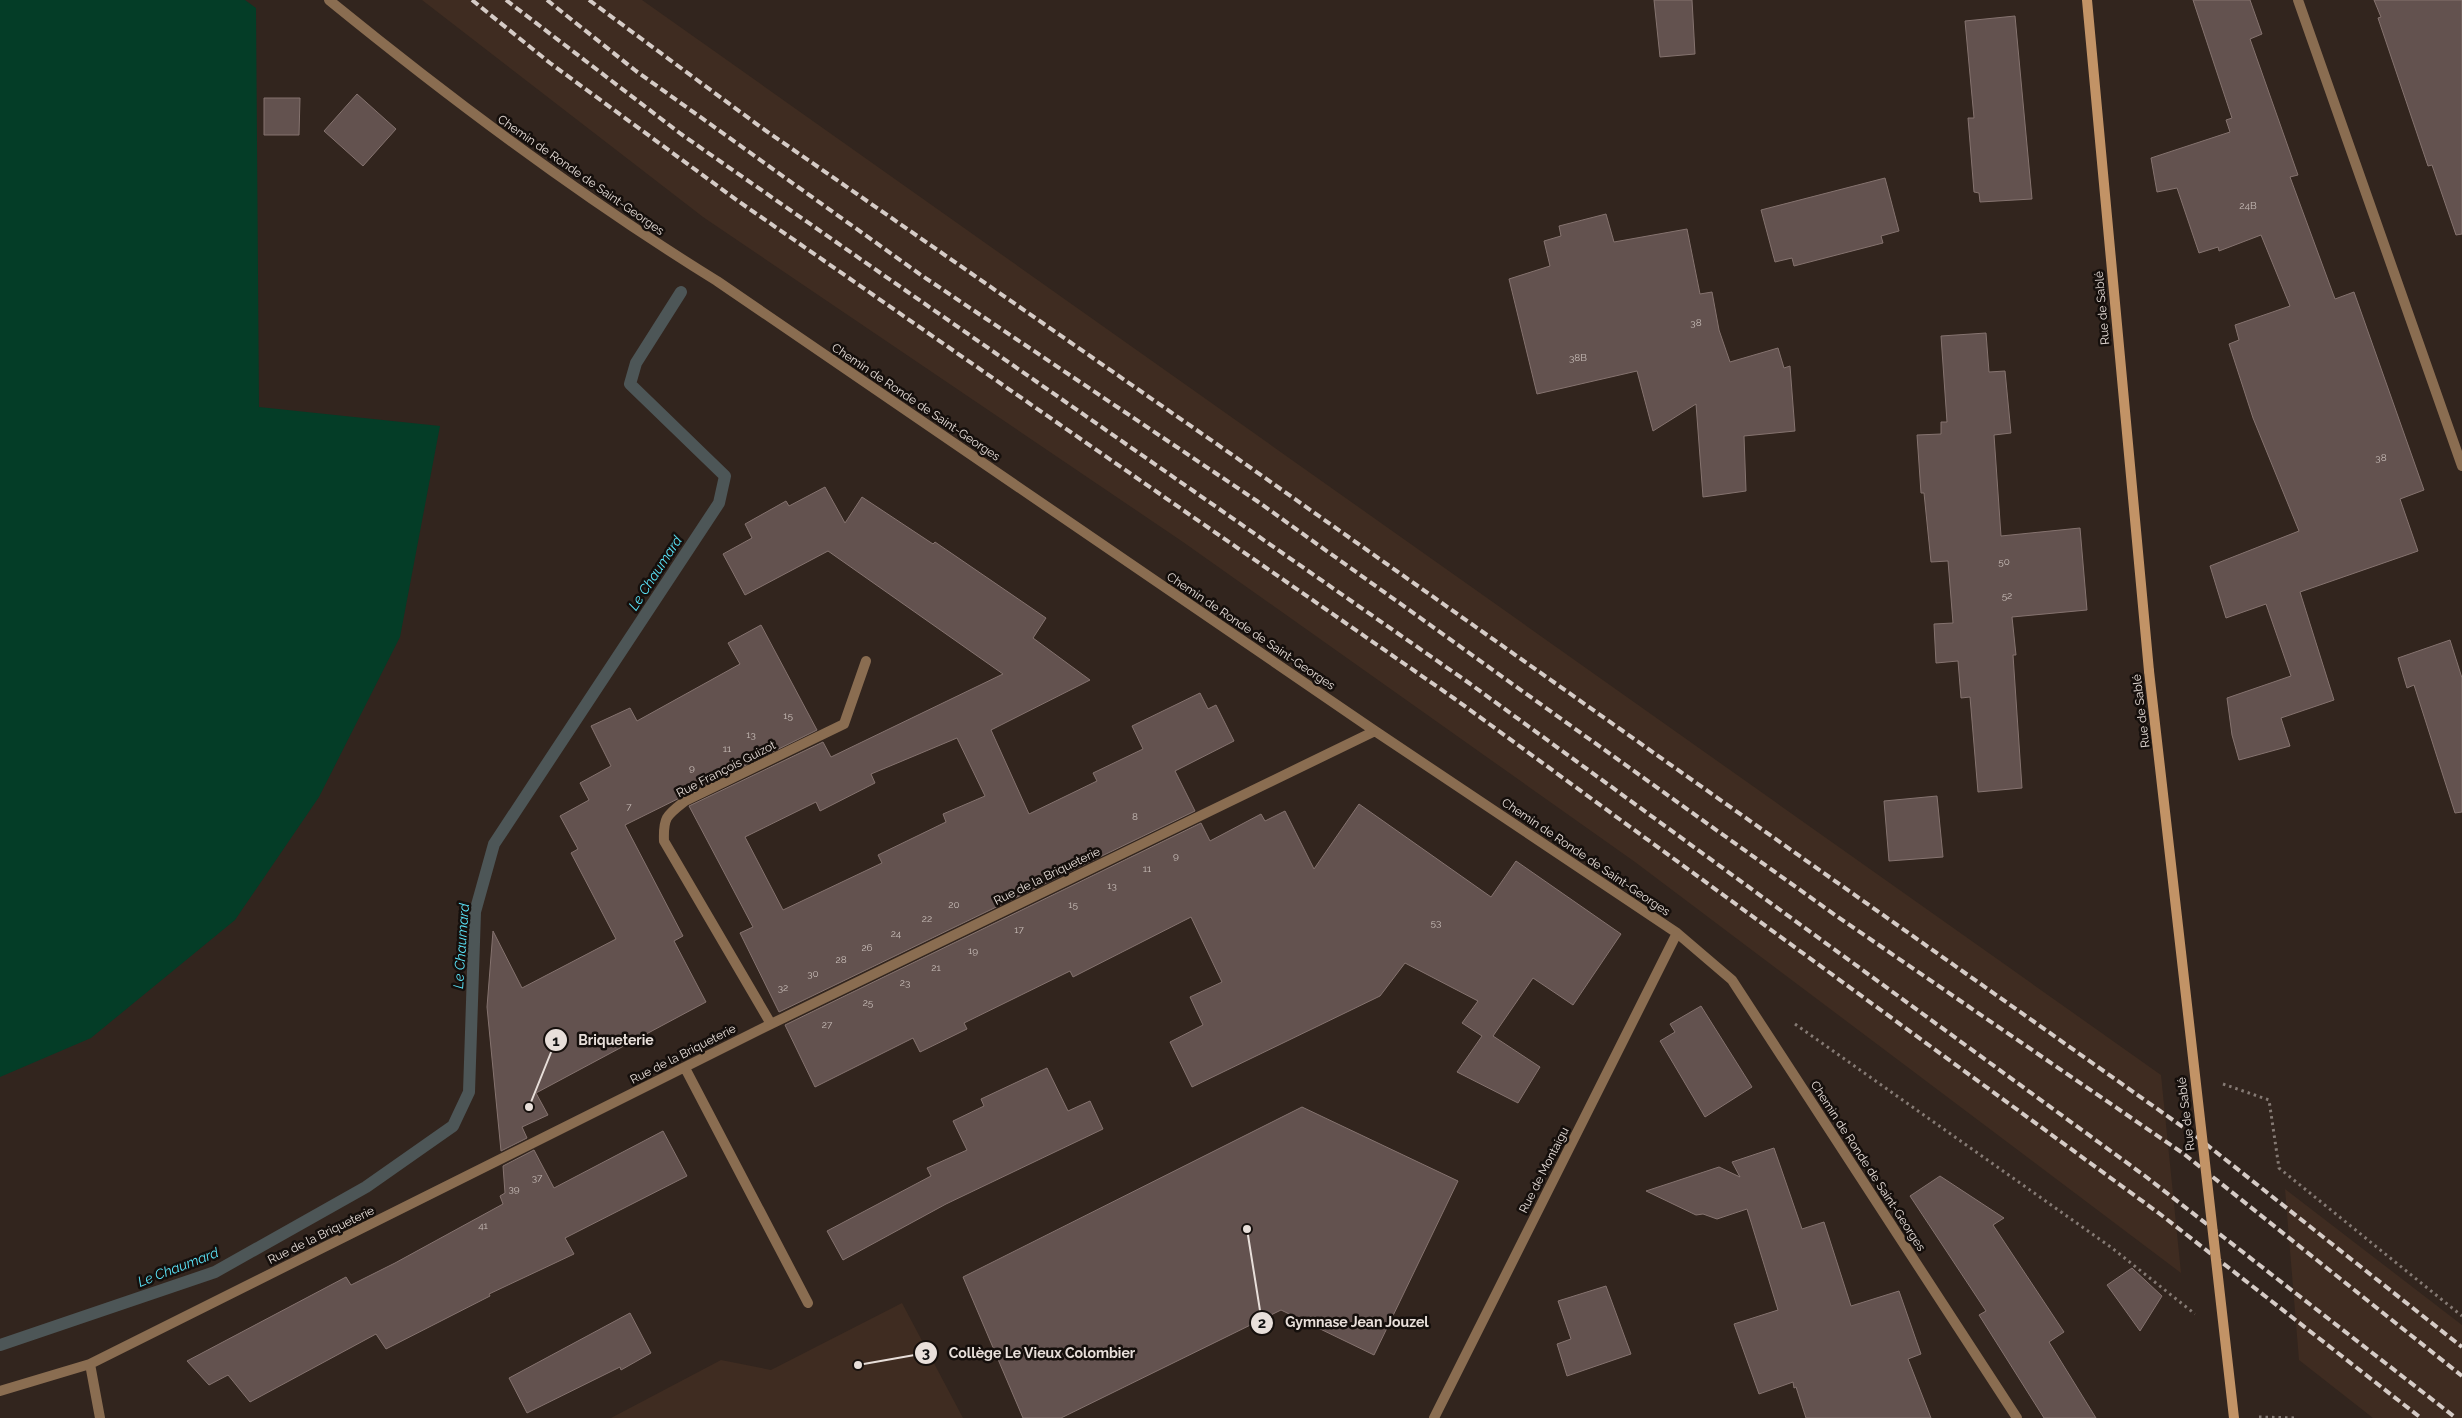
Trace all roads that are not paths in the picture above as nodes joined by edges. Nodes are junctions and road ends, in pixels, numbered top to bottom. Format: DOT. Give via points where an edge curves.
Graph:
graph roads {
  1 [pos="329,0"];
  2 [pos="2086,0"];
  3 [pos="2298,0"];
  4 [pos="2462,466"];
  5 [pos="866,661"];
  6 [pos="1375,731"];
  7 [pos="1677,933"];
  8 [pos="771,1024"];
  9 [pos="685,1068"];
  10 [pos="808,1303"];
  11 [pos="90,1364"];
  12 [pos="0,1391"];
  13 [pos="100,1418"];
  14 [pos="1434,1418"];
  15 [pos="2017,1418"];
  16 [pos="2234,1418"];
  1 -- 6 [label="street, Chemin de Ronde de Saint-Georges" via="438,88 639,233 717,281"];
  2 -- 16 [label="main road, Rue de Sablé, bridge" via="2149,671"];
  3 -- 4 [label="street"];
  5 -- 8 [label="street, Rue François Guizot" via="844,724 686,801 668,813 664,823 664,841"];
  6 -- 7 [label="street, Chemin de Ronde de Saint-Georges"];
  6 -- 8 [label="street, Rue de la Briqueterie"];
  7 -- 14 [label="street, Rue de Montaigu"];
  7 -- 15 [label="street, Chemin de Ronde de Saint-Georges" via="1732,980"];
  8 -- 9 [label="street, Rue de la Briqueterie"];
  9 -- 10 [label="street"];
  9 -- 11 [label="street, Rue de la Briqueterie"];
  11 -- 12 [label="street, Rue de la Briqueterie"];
  11 -- 13 [label="street"];
}
